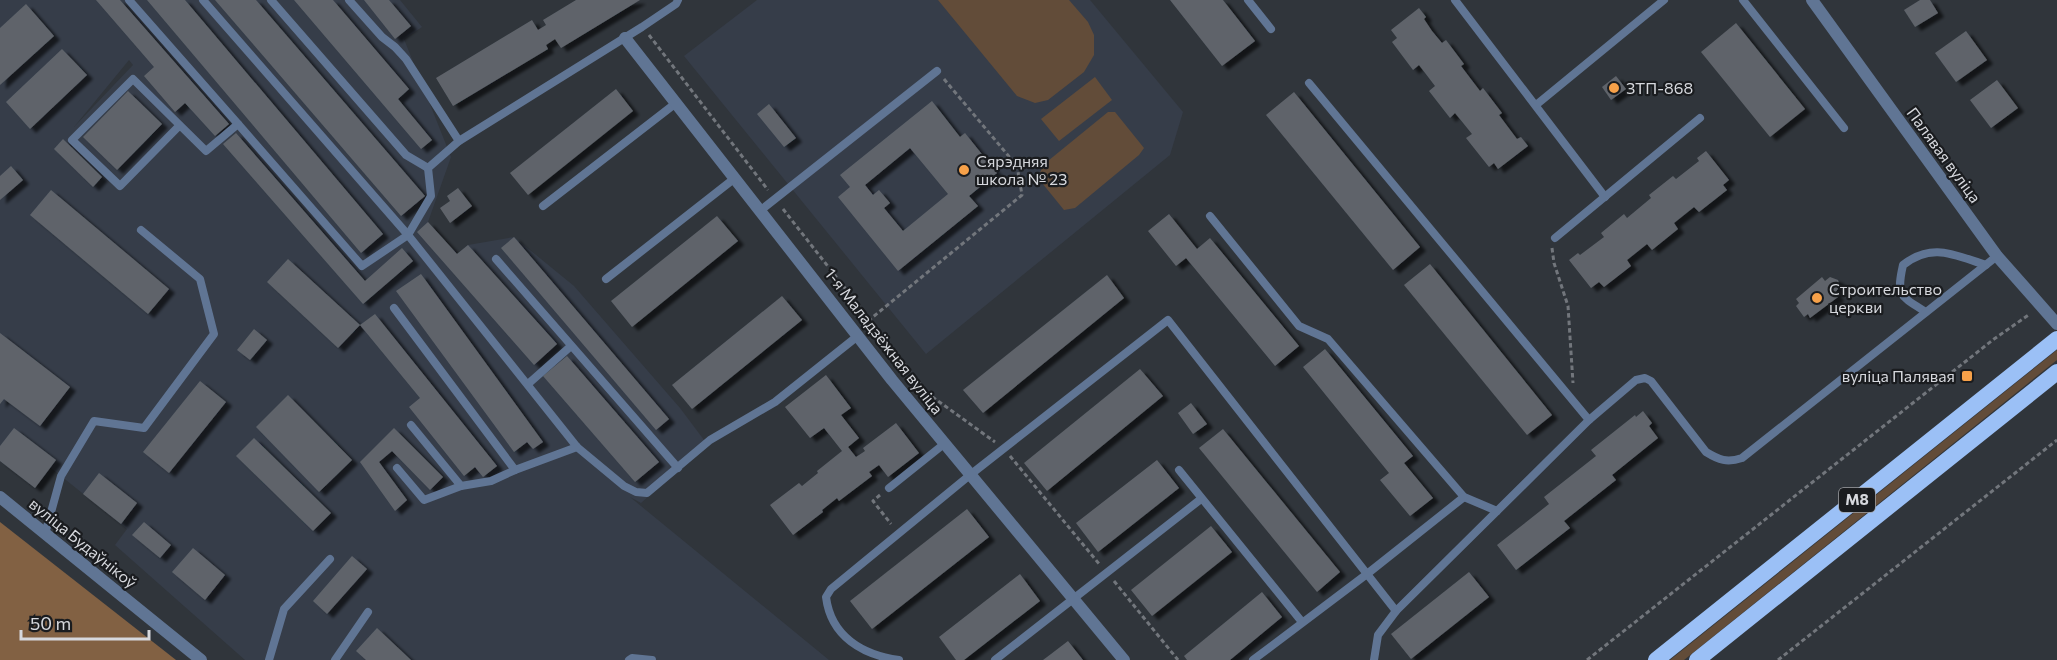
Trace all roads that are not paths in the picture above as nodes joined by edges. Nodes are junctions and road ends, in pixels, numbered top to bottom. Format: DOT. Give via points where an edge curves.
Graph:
graph roads {
  1 [pos="129,0"];
  2 [pos="203,0"];
  3 [pos="271,0"];
  4 [pos="349,0"];
  5 [pos="678,0"];
  6 [pos="1248,0"];
  7 [pos="1455,0"];
  8 [pos="1664,0"];
  9 [pos="1743,0"];
  10 [pos="1812,0"];
  11 [pos="1270,29"];
  12 [pos="625,38"];
  13 [pos="937,71"];
  14 [pos="1309,83"];
  15 [pos="676,103"];
  16 [pos="1536,105"];
  17 [pos="1701,118"];
  18 [pos="238,124"];
  19 [pos="179,126"];
  20 [pos="1844,128"];
  21 [pos="459,141"];
  22 [pos="428,168"];
  23 [pos="735,178"];
  24 [pos="1605,197"];
  25 [pos="543,206"];
  26 [pos="761,210"];
  27 [pos="1210,216"];
  28 [pos="141,230"];
  29 [pos="408,235"];
  30 [pos="1555,238"];
  31 [pos="1997,256"];
  32 [pos="496,259"];
  33 [pos="1986,265"];
  34 [pos="606,279"];
  35 [pos="394,308"];
  36 [pos="1926,312"];
  37 [pos="2057,324"];
  38 [pos="858,335"];
  39 [pos="2057,339"];
  40 [pos="571,346"];
  41 [pos="2057,372"];
  42 [pos="528,384"];
  43 [pos="1589,420"];
  44 [pos="411,425"];
  45 [pos="945,444"];
  46 [pos="577,447"];
  47 [pos="397,468"];
  48 [pos="678,468"];
  49 [pos="515,470"];
  50 [pos="1179,470"];
  51 [pos="970,475"];
  52 [pos="461,486"];
  53 [pos="889,488"];
  54 [pos="0,497"];
  55 [pos="1464,497"];
  56 [pos="1201,499"];
  57 [pos="1497,511"];
  58 [pos="45,534"];
  59 [pos="330,559"];
  60 [pos="1367,574"];
  61 [pos="1072,598"];
  62 [pos="1396,611"];
  63 [pos="368,612"];
  64 [pos="1302,622"];
  65 [pos="201,660"];
  66 [pos="269,660"];
  67 [pos="335,660"];
  68 [pos="629,660"];
  69 [pos="652,660"];
  70 [pos="899,660"];
  71 [pos="996,660"];
  72 [pos="1124,660"];
  73 [pos="1253,660"];
  74 [pos="1374,660"];
  75 [pos="1656,660"];
  76 [pos="1697,660"];
  1 -- 18 [label="lane"];
  2 -- 29 [label="lane"];
  3 -- 22 [label="lane" via="405,155"];
  4 -- 21 [label="lane" via="406,59"];
  5 -- 12 [label="lane"];
  6 -- 11 [label="lane"];
  7 -- 16 [label="lane"];
  8 -- 16 [label="lane"];
  9 -- 20 [label="lane"];
  10 -- 31 [label="street, Палявая вуліца"];
  12 -- 15 [label="street, 1-я Маладзёжная вуліца"];
  12 -- 21 [label="lane"];
  13 -- 26 [label="lane"];
  14 -- 43 [label="lane"];
  15 -- 23 [label="street, 1-я Маладзёжная вуліца"];
  15 -- 25 [label="lane"];
  16 -- 24 [label="lane"];
  17 -- 24 [label="lane"];
  18 -- 19 [label="lane" via="206,152"];
  18 -- 29 [label="lane" via="362,266"];
  19 -- 19 [label="lane" via="120,186 72,140 133,79"];
  21 -- 22 [label="lane"];
  22 -- 29 [label="lane" via="431,196"];
  23 -- 26 [label="street, 1-я Маладзёжная вуліца"];
  23 -- 34 [label="lane"];
  24 -- 30 [label="lane"];
  26 -- 38 [label="street, 1-я Маладзёжная вуліца"];
  27 -- 55 [label="lane" via="1299,326 1328,339"];
  28 -- 58 [label="lane" via="200,279 214,334 144,428 94,421 61,476"];
  29 -- 42 [label="lane"];
  31 -- 33 [label="lane"];
  31 -- 37 [label="street, Палявая вуліца"];
  32 -- 40 [label="lane"];
  33 -- 36 [label="lane"];
  33 -- 36 [label="lane" via="1929,251 1913,257 1903,265 1899,286 1904,299"];
  35 -- 49 [label="lane"];
  36 -- 43 [label="lane" via="1742,458 1731,462 1706,452 1645,378 1636,380"];
  38 -- 45 [label="street, 1-я Маладзёжная вуліца"];
  38 -- 48 [label="lane" via="775,402 710,440"];
  39 -- 75 [label="highway, М8"];
  40 -- 42 [label="lane"];
  40 -- 48 [label="lane"];
  41 -- 76 [label="highway, М8"];
  42 -- 46 [label="lane"];
  43 -- 57 [label="lane"];
  44 -- 52 [label="lane"];
  45 -- 51 [label="street, 1-я Маладзёжная вуліца"];
  45 -- 53 [label="lane"];
  46 -- 48 [label="lane" via="636,492 647,493"];
  46 -- 49 [label="lane"];
  47 -- 52 [label="lane" via="424,500"];
  49 -- 52 [label="lane" via="491,481"];
  50 -- 56 [label="lane"];
  51 -- 60 [label="lane" via="1168,320"];
  51 -- 61 [label="street, 1-я Маладзёжная вуліца"];
  51 -- 70 [label="lane" via="826,597 831,617 849,641 875,656"];
  54 -- 58 [label="street, вуліца Будаўнікоў"];
  55 -- 57 [label="lane"];
  55 -- 60 [label="lane"];
  56 -- 61 [label="lane"];
  56 -- 64 [label="lane"];
  57 -- 62 [label="lane"];
  58 -- 65 [label="street, вуліца Будаўнікоў"];
  59 -- 66 [label="lane" via="284,609"];
  60 -- 62 [label="lane"];
  60 -- 64 [label="lane"];
  61 -- 71 [label="lane"];
  61 -- 72 [label="street, 1-я Маладзёжная вуліца"];
  62 -- 74 [label="lane" via="1378,635"];
  63 -- 67 [label="lane"];
  64 -- 73 [label="lane"];
  68 -- 69 [label="lane"];
}
